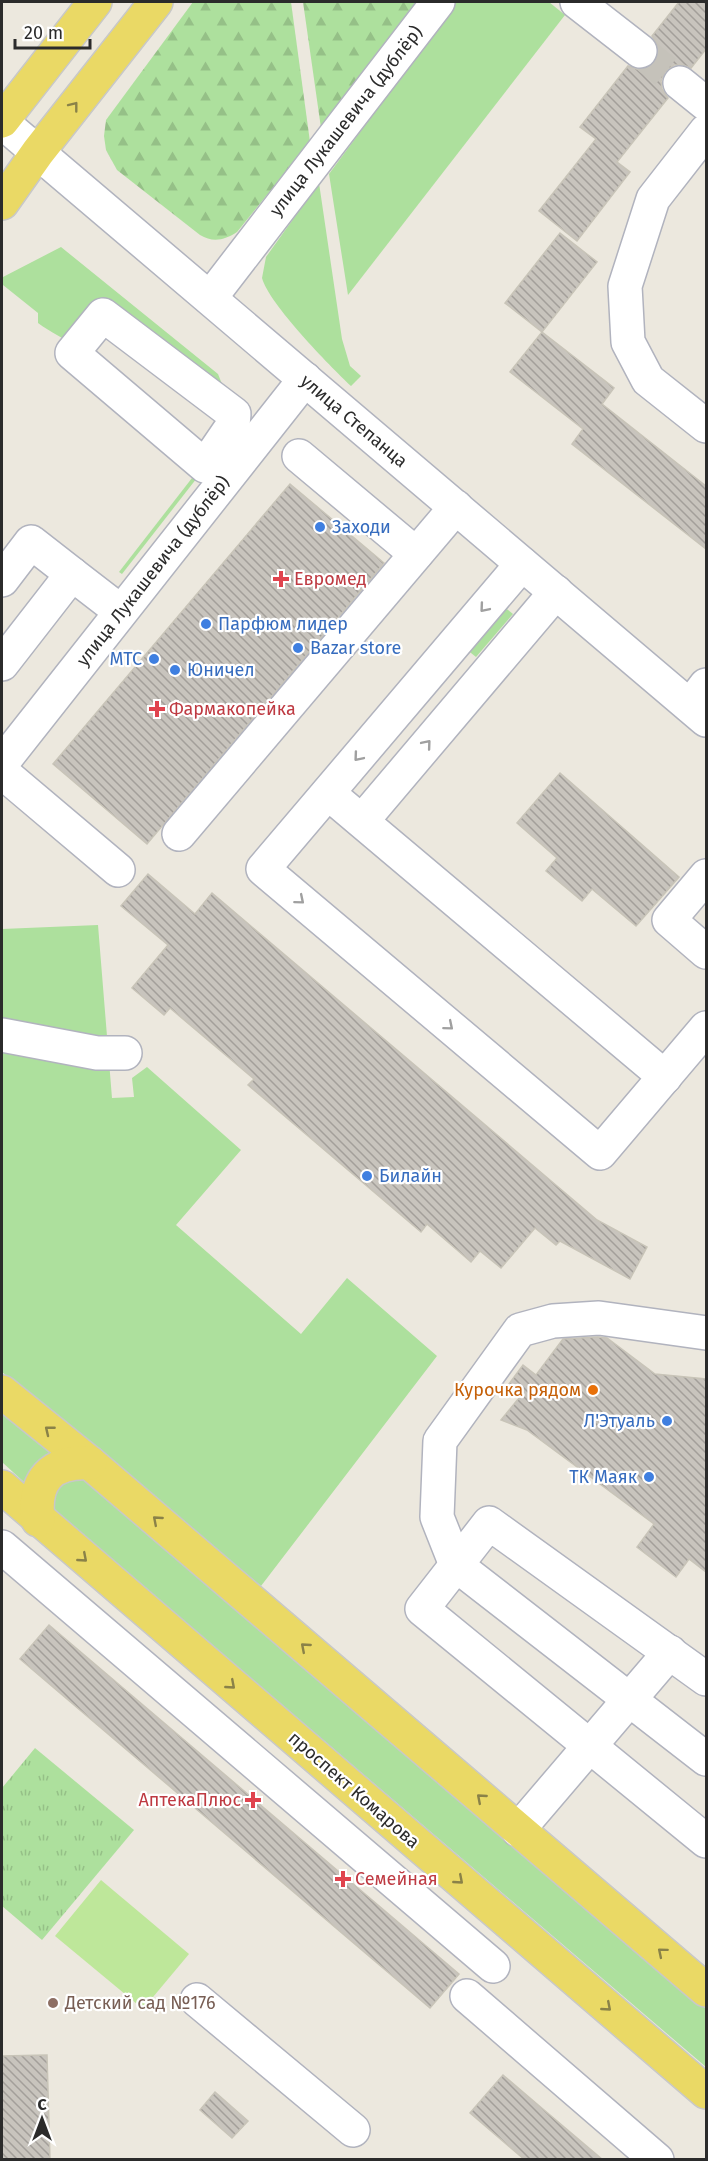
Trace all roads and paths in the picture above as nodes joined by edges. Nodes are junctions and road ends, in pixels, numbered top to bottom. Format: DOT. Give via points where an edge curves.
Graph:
graph roads {
  1 [pos="94,2"];
  2 [pos="156,2"];
  3 [pos="438,2"];
  4 [pos="577,2"];
  5 [pos="640,51"];
  6 [pos="680,83"];
  7 [pos="706,104"];
  8 [pos="2,122"];
  9 [pos="706,131"];
  10 [pos="38,152"];
  11 [pos="2,203"];
  12 [pos="210,298"];
  13 [pos="103,315"];
  14 [pos="305,379"];
  15 [pos="706,426"];
  16 [pos="299,456"];
  17 [pos="456,507"];
  18 [pos="416,554"];
  19 [pos="522,564"];
  20 [pos="72,574"];
  21 [pos="2,580"];
  22 [pos="556,592"];
  23 [pos="120,611"];
  24 [pos="2,664"];
  25 [pos="701,704"];
  26 [pos="2,763"];
  27 [pos="2,772"];
  28 [pos="328,793"];
  29 [pos="362,821"];
  30 [pos="179,834"];
  31 [pos="118,870"];
  32 [pos="706,876"];
  33 [pos="706,952"];
  34 [pos="706,1028"];
  35 [pos="2,1035"];
  36 [pos="125,1053"];
  37 [pos="665,1077"];
  38 [pos="706,1333"];
  39 [pos="2,1392"];
  40 [pos="90,1463"];
  41 [pos="2,1486"];
  42 [pos="38,1520"];
  43 [pos="2,1547"];
  44 [pos="456,1565"];
  45 [pos="670,1652"];
  46 [pos="706,1678"];
  47 [pos="630,1700"];
  48 [pos="590,1746"];
  49 [pos="706,1759"];
  50 [pos="518,1830"];
  51 [pos="706,1840"];
  52 [pos="493,1966"];
  53 [pos="705,1986"];
  54 [pos="467,1996"];
  55 [pos="197,2000"];
  56 [pos="706,2092"];
  57 [pos="353,2130"];
  58 [pos="657,2160"];
  1 -- 8 [label="main road"];
  10 -- 2 [label="main road, one-way"];
  3 -- 12 [label="street, улица Лукашевича (дублёр)"];
  4 -- 5 [label="street"];
  6 -- 7 [label="street"];
  8 -- 10 [label="street, улица Степанца"];
  9 -- 15 [label="street" via="653,199 626,286 628,342 648,380"];
  10 -- 11 [label="main road"];
  10 -- 12 [label="street, улица Степанца"];
  12 -- 14 [label="street, улица Степанца"];
  13 -- 13 [label="street" via="72,353 205,466 223,444 234,414"];
  14 -- 17 [label="street, улица Степанца"];
  14 -- 23 [label="street, улица Лукашевича (дублёр)"];
  16 -- 18 [label="street"];
  17 -- 18 [label="street"];
  17 -- 19 [label="street, улица Степанца"];
  18 -- 30 [label="street"];
  19 -- 22 [label="street, улица Степанца"];
  19 -- 28 [label="street, one-way"];
  20 -- 21 [label="street" via="31,542"];
  20 -- 23 [label="street"];
  20 -- 24 [label="street"];
  22 -- 25 [label="street, улица Степанца"];
  29 -- 22 [label="street, one-way"];
  23 -- 26 [label="street, улица Лукашевича (дублёр)"];
  27 -- 31 [label="street"];
  28 -- 29 [label="street"];
  28 -- 37 [label="street, one-way" via="263,868 582,1138 600,1153"];
  29 -- 37 [label="street"];
  32 -- 33 [label="street" via="669,920"];
  34 -- 37 [label="street"];
  35 -- 36 [label="street" via="97,1053"];
  38 -- 44 [label="street" via="599,1318 553,1321 520,1330 440,1441 437,1517"];
  40 -- 39 [label="main road, one-way"];
  40 -- 42 [label="main road" via="71,1462 54,1469 41,1483 36,1501"];
  50 -- 40 [label="main road, one-way"];
  41 -- 42 [label="main road, проспект Комарова"];
  42 -- 56 [label="main road, проспект Комарова, one-way"];
  43 -- 52 [label="street"];
  44 -- 45 [label="street" via="489,1523"];
  44 -- 47 [label="street"];
  44 -- 48 [label="street" via="422,1608"];
  45 -- 46 [label="street"];
  45 -- 47 [label="street"];
  47 -- 48 [label="street"];
  47 -- 49 [label="street"];
  48 -- 50 [label="street"];
  48 -- 51 [label="street"];
  53 -- 50 [label="main road, one-way"];
  54 -- 58 [label="street"];
  55 -- 57 [label="street"];
}
